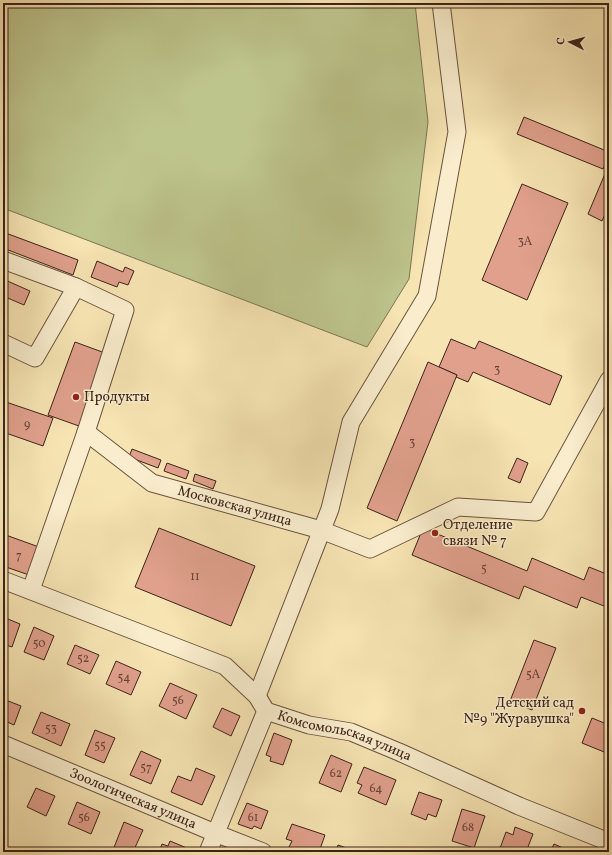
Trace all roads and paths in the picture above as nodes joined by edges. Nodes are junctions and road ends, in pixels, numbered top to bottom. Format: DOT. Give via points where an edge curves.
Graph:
graph roads {
  1 [pos="441,3"];
  2 [pos="3,260"];
  3 [pos="76,287"];
  4 [pos="3,343"];
  5 [pos="609,380"];
  6 [pos="86,432"];
  7 [pos="321,530"];
  8 [pos="3,580"];
  9 [pos="31,590"];
  10 [pos="257,696"];
  11 [pos="266,712"];
  12 [pos="3,744"];
  13 [pos="216,833"];
  14 [pos="609,842"];
  15 [pos="208,852"];
  16 [pos="263,852"];
  1 -- 7 [label="street" via="457,132 427,296 351,422 330,509"];
  2 -- 3 [label="street"];
  3 -- 4 [label="street" via="35,358"];
  3 -- 6 [label="street" via="125,310"];
  5 -- 7 [label="street, Московская улица" via="536,512 458,507 370,549"];
  6 -- 7 [label="street, Московская улица" via="152,483"];
  6 -- 9 [label="street"];
  7 -- 10 [label="street"];
  8 -- 9 [label="street, Комсомольская улица"];
  9 -- 10 [label="street, Комсомольская улица" via="225,666"];
  10 -- 11 [label="street, Комсомольская улица"];
  11 -- 13 [label="street"];
  11 -- 14 [label="street, Комсомольская улица" via="308,726 351,732 519,806"];
  12 -- 13 [label="street, Зоологическая улица"];
  13 -- 15 [label="street"];
  13 -- 16 [label="street, Зоологическая улица"];
}
